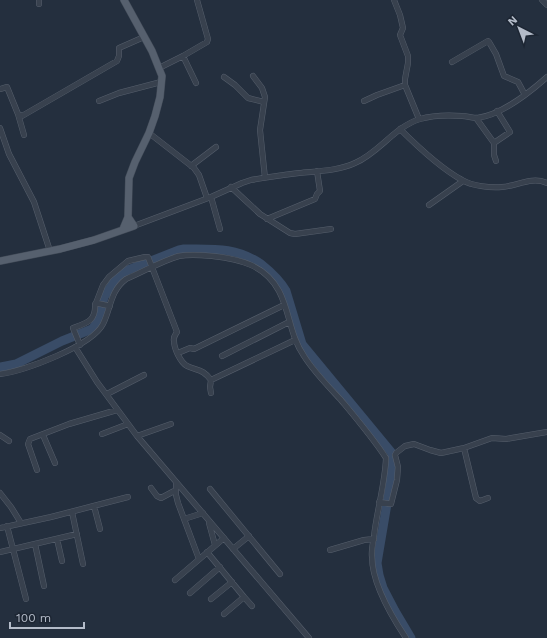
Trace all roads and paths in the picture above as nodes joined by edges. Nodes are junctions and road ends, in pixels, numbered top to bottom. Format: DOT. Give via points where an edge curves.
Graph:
graph roads {
  1 [pos="124,0"];
  2 [pos="197,0"];
  3 [pos="394,0"];
  4 [pos="542,0"];
  5 [pos="547,5"];
  6 [pos="144,37"];
  7 [pos="183,56"];
  8 [pos="452,62"];
  9 [pos="160,68"];
  10 [pos="253,76"];
  11 [pos="224,77"];
  12 [pos="547,77"];
  13 [pos="162,82"];
  14 [pos="196,83"];
  15 [pos="405,85"];
  16 [pos="0,89"];
  17 [pos="525,95"];
  18 [pos="364,101"];
  19 [pos="99,102"];
  20 [pos="264,102"];
  21 [pos="497,111"];
  22 [pos="18,114"];
  23 [pos="476,118"];
  24 [pos="419,119"];
  25 [pos="0,128"];
  26 [pos="400,129"];
  27 [pos="149,133"];
  28 [pos="24,135"];
  29 [pos="494,143"];
  30 [pos="216,146"];
  31 [pos="496,161"];
  32 [pos="191,166"];
  33 [pos="317,171"];
  34 [pos="265,178"];
  35 [pos="463,181"];
  36 [pos="547,182"];
  37 [pos="231,187"];
  38 [pos="209,197"];
  39 [pos="429,205"];
  40 [pos="128,217"];
  41 [pos="267,219"];
  42 [pos="134,226"];
  43 [pos="123,229"];
  44 [pos="220,229"];
  45 [pos="331,229"];
  46 [pos="50,251"];
  47 [pos="0,261"];
  48 [pos="150,263"];
  49 [pos="97,303"];
  50 [pos="108,305"];
  51 [pos="284,305"];
  52 [pos="289,322"];
  53 [pos="295,340"];
  54 [pos="78,346"];
  55 [pos="178,353"];
  56 [pos="222,356"];
  57 [pos="0,374"];
  58 [pos="144,375"];
  59 [pos="211,380"];
  60 [pos="212,393"];
  61 [pos="107,394"];
  62 [pos="117,410"];
  63 [pos="128,424"];
  64 [pos="171,424"];
  65 [pos="547,432"];
  66 [pos="102,434"];
  67 [pos="0,435"];
  68 [pos="43,435"];
  69 [pos="137,436"];
  70 [pos="9,441"];
  71 [pos="464,448"];
  72 [pos="55,463"];
  73 [pos="38,470"];
  74 [pos="176,483"];
  75 [pos="151,488"];
  76 [pos="210,489"];
  77 [pos="176,490"];
  78 [pos="0,493"];
  79 [pos="128,497"];
  80 [pos="488,498"];
  81 [pos="381,502"];
  82 [pos="94,506"];
  83 [pos="72,512"];
  84 [pos="202,513"];
  85 [pos="184,519"];
  86 [pos="208,520"];
  87 [pos="21,523"];
  88 [pos="7,526"];
  89 [pos="0,528"];
  90 [pos="100,529"];
  91 [pos="77,534"];
  92 [pos="249,536"];
  93 [pos="224,538"];
  94 [pos="57,539"];
  95 [pos="374,539"];
  96 [pos="35,544"];
  97 [pos="215,545"];
  98 [pos="13,549"];
  99 [pos="233,549"];
  100 [pos="330,550"];
  101 [pos="0,552"];
  102 [pos="207,552"];
  103 [pos="199,559"];
  104 [pos="62,561"];
  105 [pos="83,564"];
  106 [pos="220,567"];
  107 [pos="280,574"];
  108 [pos="175,580"];
  109 [pos="232,582"];
  110 [pos="44,586"];
  111 [pos="190,593"];
  112 [pos="244,597"];
  113 [pos="26,599"];
  114 [pos="211,599"];
  115 [pos="252,606"];
  116 [pos="224,614"];
  117 [pos="309,638"];
  118 [pos="406,638"];
  1 -- 6 [label="main road"];
  2 -- 7 [label="street" via="208,38 206,42"];
  3 -- 15 [label="street" via="403,28 400,35 408,56"];
  4 -- 5 [label="street"];
  6 -- 9 [label="main road"];
  6 -- 22 [label="street" via="119,48 120,56 117,60 22,116"];
  7 -- 9 [label="street"];
  7 -- 14 [label="street"];
  8 -- 17 [label="street" via="488,41 504,76 518,82"];
  9 -- 13 [label="main road"];
  10 -- 20 [label="street" via="264,92"];
  11 -- 20 [label="street" via="248,98"];
  12 -- 17 [label="street"];
  13 -- 19 [label="street" via="119,93"];
  13 -- 27 [label="main road"];
  15 -- 18 [label="street"];
  15 -- 24 [label="street"];
  16 -- 22 [label="street" via="7,87"];
  17 -- 21 [label="street"];
  20 -- 34 [label="street" via="260,130"];
  21 -- 23 [label="street"];
  21 -- 29 [label="street" via="510,132"];
  22 -- 28 [label="street"];
  23 -- 24 [label="street" via="449,115"];
  23 -- 29 [label="street"];
  24 -- 26 [label="street"];
  25 -- 46 [label="street" via="9,154 34,202"];
  26 -- 33 [label="street" via="361,160"];
  26 -- 35 [label="street"];
  27 -- 32 [label="street"];
  27 -- 40 [label="main road" via="129,178"];
  29 -- 31 [label="street"];
  30 -- 32 [label="street"];
  32 -- 38 [label="street" via="199,175"];
  33 -- 34 [label="street"];
  33 -- 41 [label="street" via="320,191 315,199"];
  34 -- 37 [label="street"];
  35 -- 36 [label="street" via="501,187 535,180"];
  35 -- 39 [label="street"];
  37 -- 38 [label="street"];
  37 -- 41 [label="street"];
  38 -- 42 [label="street"];
  38 -- 44 [label="street"];
  40 -- 42 [label="main road"];
  40 -- 43 [label="main road"];
  41 -- 45 [label="street" via="295,234"];
  42 -- 43 [label="main road"];
  43 -- 46 [label="main road" via="94,240"];
  46 -- 47 [label="main road"];
  48 -- 49 [label="street" via="145,257 121,266 104,282"];
  48 -- 50 [label="street" via="121,283"];
  48 -- 51 [label="street" via="192,255 241,260 252,264 268,276 279,290"];
  48 -- 55 [label="street" via="177,332 174,342"];
  49 -- 50 [label="street"];
  49 -- 54 [label="street" via="94,305 95,313 91,319 73,328"];
  50 -- 54 [label="street" via="100,330"];
  51 -- 52 [label="street"];
  51 -- 55 [label="street" via="194,349"];
  52 -- 53 [label="street"];
  52 -- 56 [label="street"];
  53 -- 59 [label="street"];
  53 -- 81 [label="street" via="310,366 386,458"];
  54 -- 57 [label="street" via="27,367"];
  54 -- 61 [label="street" via="97,382"];
  55 -- 59 [label="street" via="184,363 206,373"];
  58 -- 61 [label="street"];
  59 -- 60 [label="street"];
  61 -- 62 [label="street"];
  62 -- 63 [label="street"];
  62 -- 68 [label="street" via="69,424"];
  63 -- 66 [label="street"];
  63 -- 69 [label="street"];
  64 -- 69 [label="street"];
  65 -- 71 [label="street" via="506,439 492,438"];
  67 -- 70 [label="street"];
  68 -- 72 [label="street"];
  68 -- 73 [label="street" via="28,442"];
  69 -- 74 [label="street"];
  71 -- 80 [label="street" via="476,498 480,501"];
  71 -- 81 [label="street" via="441,453 414,444 405,446 395,455 398,467 397,480 391,504"];
  74 -- 77 [label="street"];
  74 -- 84 [label="street"];
  75 -- 77 [label="street" via="160,498"];
  76 -- 92 [label="street"];
  77 -- 85 [label="street"];
  78 -- 87 [label="street"];
  79 -- 82 [label="street"];
  81 -- 95 [label="street"];
  82 -- 83 [label="street"];
  82 -- 90 [label="street"];
  83 -- 87 [label="street"];
  83 -- 91 [label="street"];
  84 -- 85 [label="street"];
  84 -- 86 [label="street"];
  85 -- 103 [label="street"];
  86 -- 93 [label="street"];
  86 -- 97 [label="street"];
  87 -- 88 [label="street"];
  88 -- 89 [label="street"];
  88 -- 98 [label="street"];
  91 -- 94 [label="street"];
  91 -- 105 [label="street"];
  92 -- 99 [label="street"];
  92 -- 107 [label="street"];
  93 -- 97 [label="street"];
  93 -- 99 [label="street"];
  94 -- 96 [label="street"];
  94 -- 104 [label="street"];
  95 -- 100 [label="street"];
  95 -- 118 [label="street" via="372,557 379,588 389,611"];
  96 -- 98 [label="street"];
  96 -- 110 [label="street"];
  97 -- 102 [label="street"];
  98 -- 101 [label="street"];
  98 -- 113 [label="street"];
  99 -- 117 [label="street"];
  102 -- 103 [label="street"];
  102 -- 106 [label="street"];
  103 -- 108 [label="street"];
  106 -- 109 [label="street"];
  106 -- 111 [label="street"];
  109 -- 112 [label="street"];
  109 -- 114 [label="street"];
  112 -- 115 [label="street"];
  112 -- 116 [label="street"];
}
